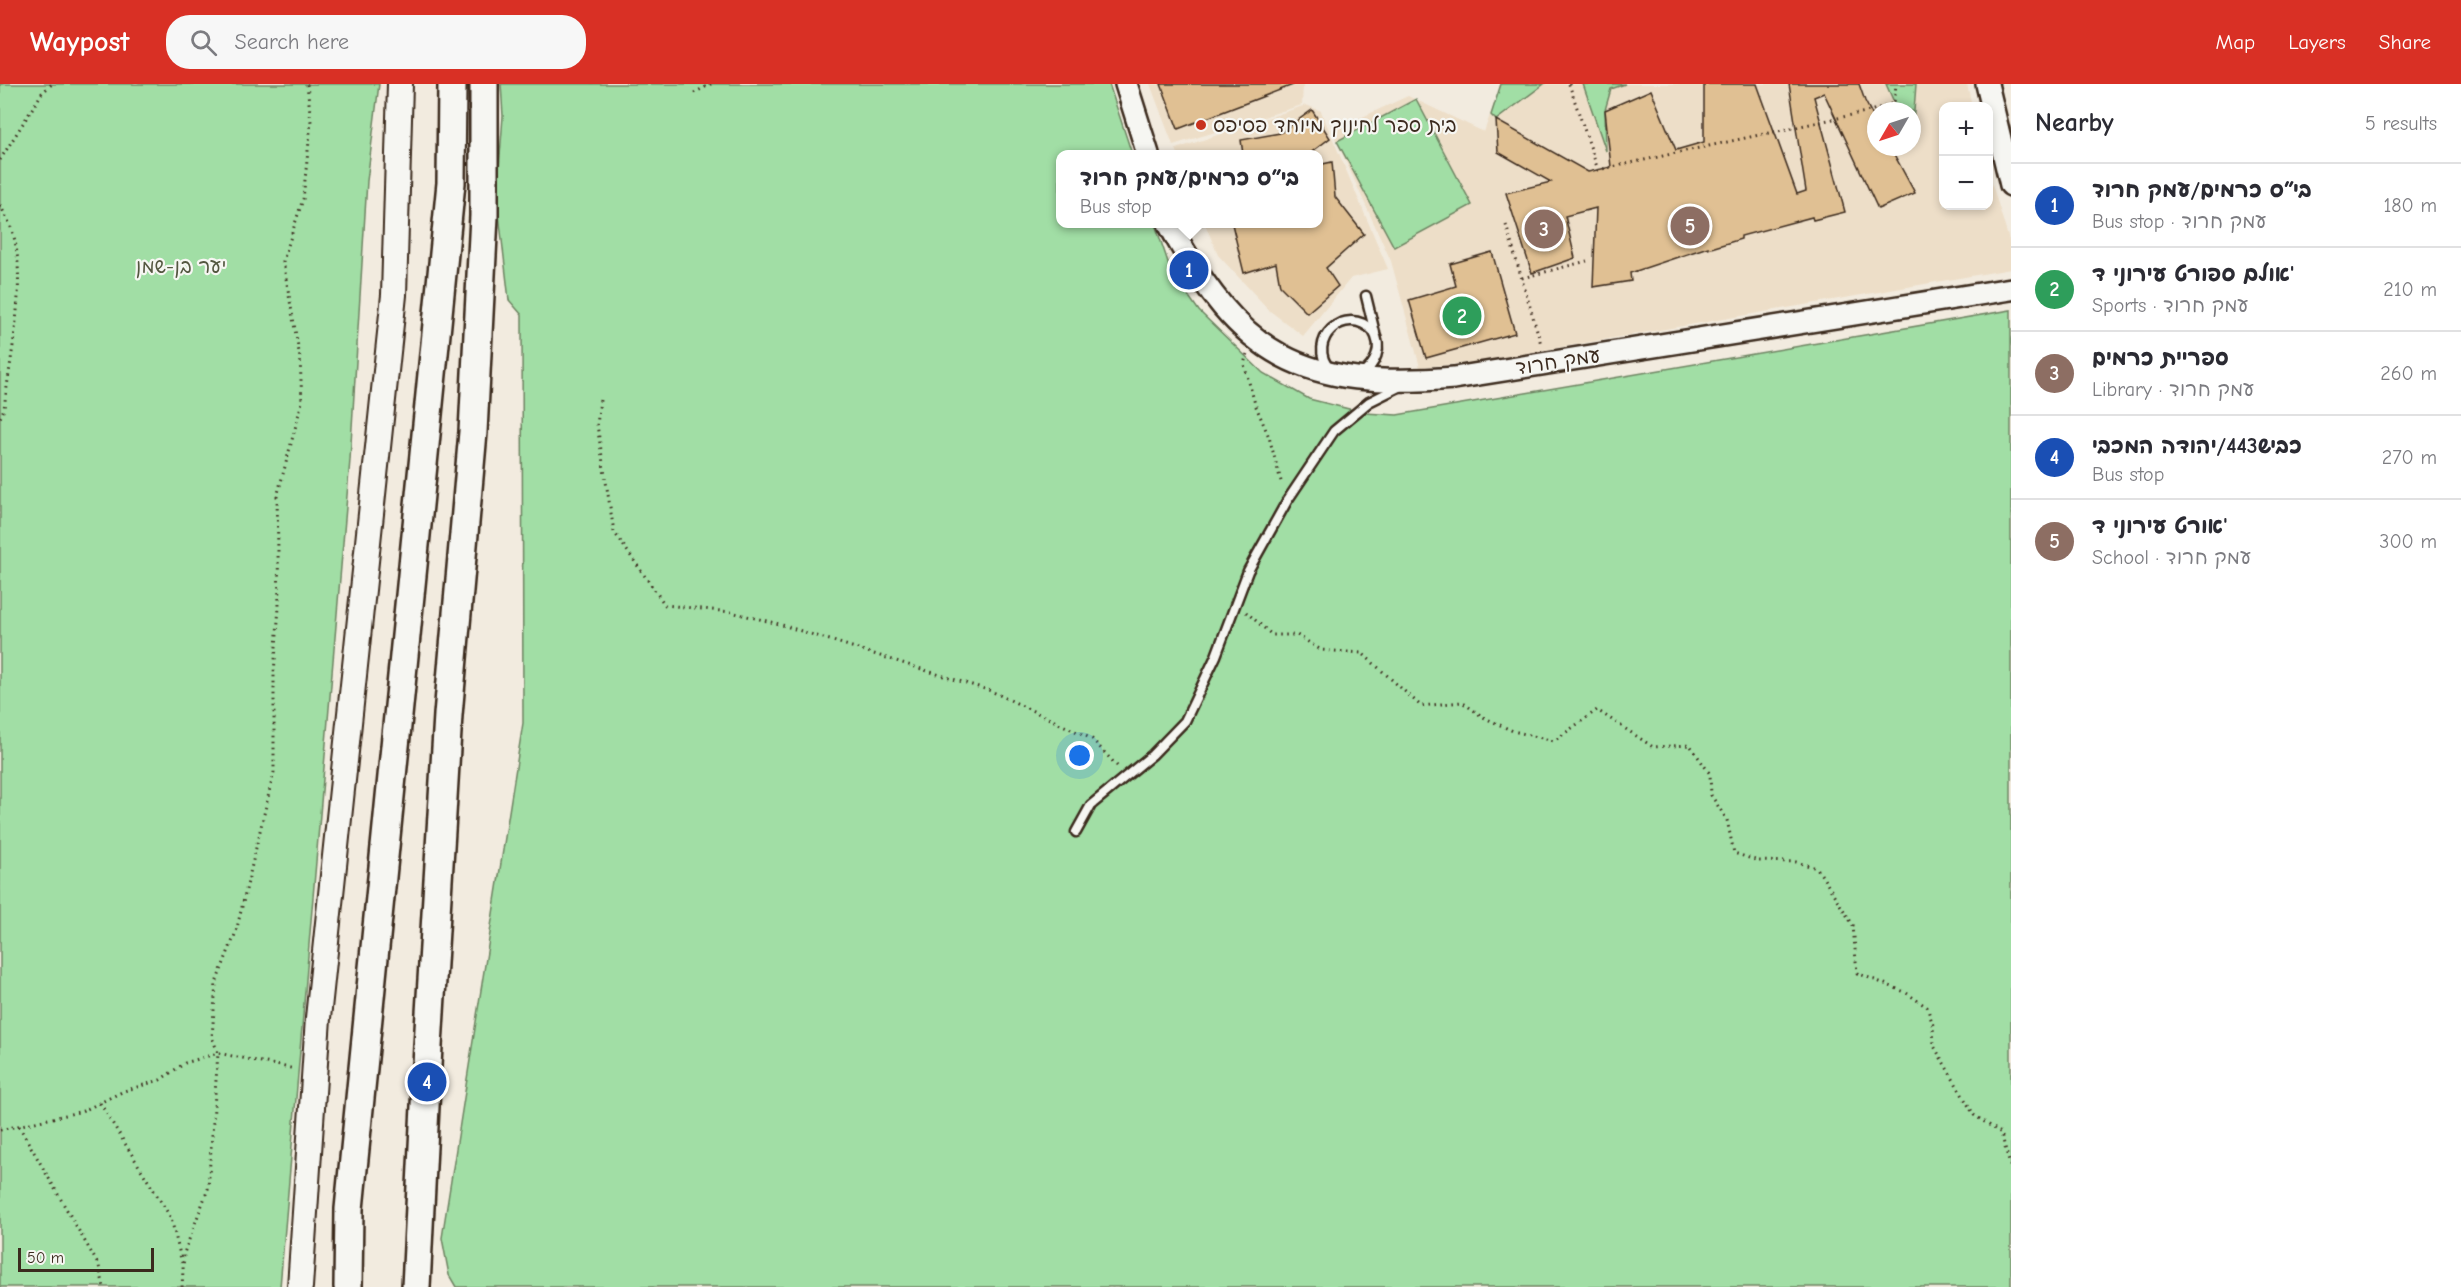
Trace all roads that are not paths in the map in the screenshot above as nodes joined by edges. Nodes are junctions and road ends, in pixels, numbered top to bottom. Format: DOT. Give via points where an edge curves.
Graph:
graph roads {
  1 [pos="400,84"];
  2 [pos="452,84"];
  3 [pos="484,84"];
  4 [pos="1126,84"];
  5 [pos="1987,84"];
  6 [pos="1147,150"];
  7 [pos="2011,185"];
  8 [pos="1171,228"];
  9 [pos="2011,289"];
  10 [pos="1366,296"];
  11 [pos="1376,336"];
  12 [pos="1343,375"];
  13 [pos="1411,381"];
  14 [pos="1076,832"];
  15 [pos="417,1281"];
  16 [pos="300,1287"];
  17 [pos="348,1287"];
  1 -- 16 [label="main road" via="394,295 318,1018"];
  2 -- 17 [label="highway" via="451,183 351,1186"];
  3 -- 15 [label="highway" via="484,216 474,432 448,715"];
  4 -- 6 [label="street"];
  5 -- 7 [label="street"];
  8 -- 12 [label="street, עמק חרוד" via="1199,277 1253,338 1295,363"];
  9 -- 13 [label="street, עמק חרוד" via="1454,378"];
  10 -- 11 [label="lane"];
  11 -- 12 [label="lane" via="1376,360 1363,373"];
  11 -- 12 [label="lane" via="1368,327 1348,320 1326,335 1326,365"];
  12 -- 13 [label="street, עמק חרוד"];
  13 -- 14 [label="lane" via="1369,402 1334,431 1287,501 1248,571 1216,656 1185,721 1152,755 1091,805"];
}
